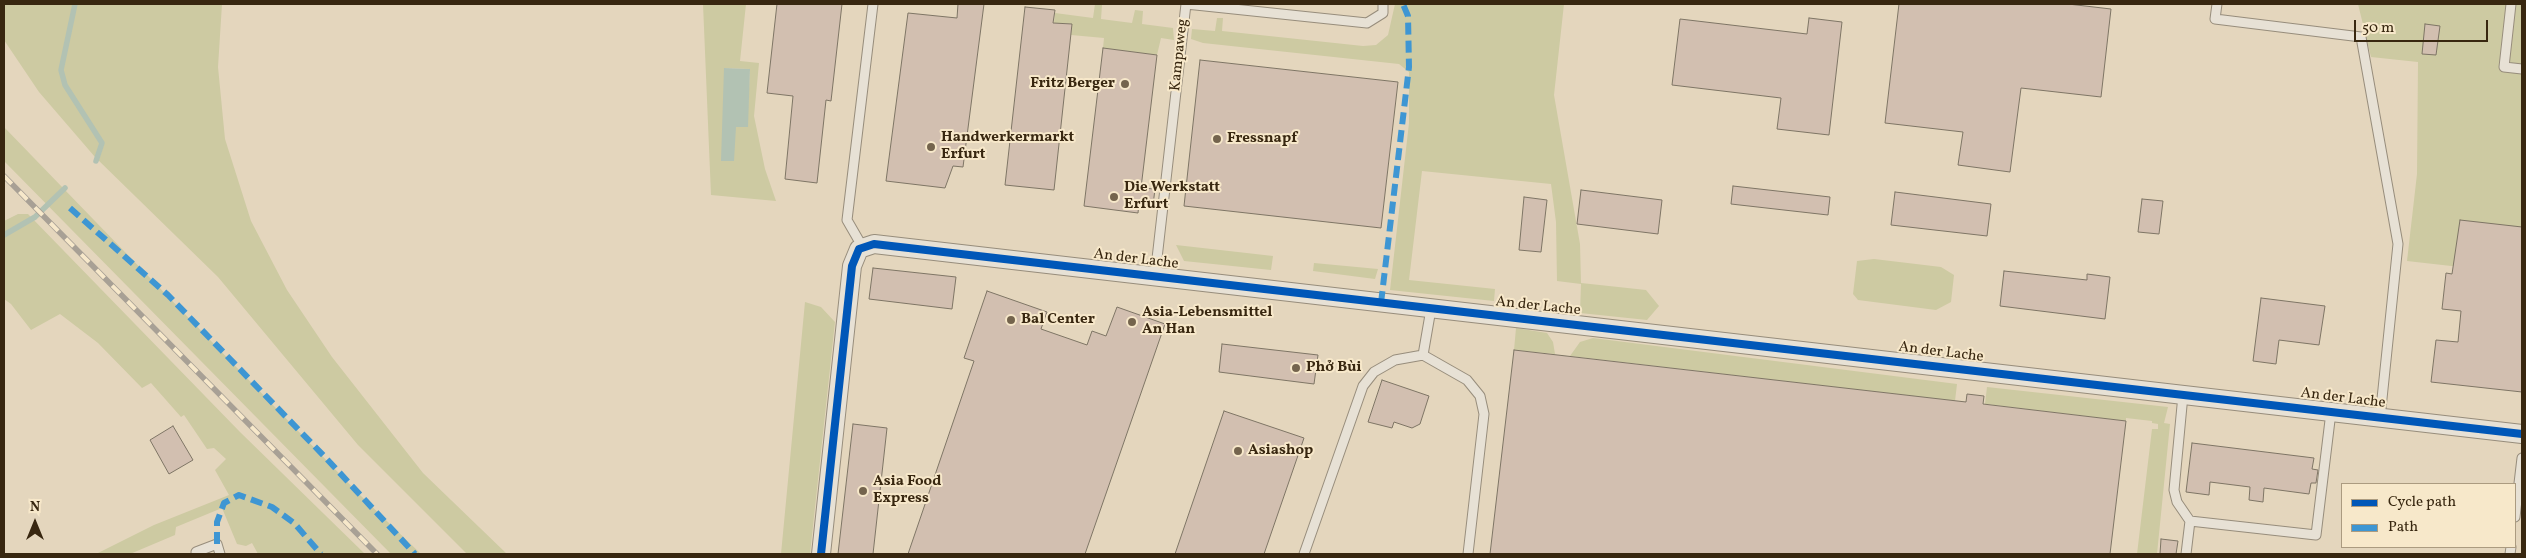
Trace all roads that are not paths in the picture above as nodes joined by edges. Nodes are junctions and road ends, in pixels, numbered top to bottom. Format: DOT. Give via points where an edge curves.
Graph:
graph roads {
  1 [pos="873,4"];
  2 [pos="2217,4"];
  3 [pos="2511,4"];
  4 [pos="1383,8"];
  5 [pos="2522,69"];
  6 [pos="862,246"];
  7 [pos="1155,276"];
  8 [pos="1431,308"];
  9 [pos="1422,355"];
  10 [pos="2183,395"];
  11 [pos="2331,412"];
  12 [pos="2380,418"];
  13 [pos="2522,434"];
  14 [pos="2522,458"];
  15 [pos="2516,509"];
  16 [pos="2190,521"];
  17 [pos="196,552"];
  18 [pos="220,554"];
  19 [pos="821,554"];
  20 [pos="1304,554"];
  21 [pos="1468,554"];
  22 [pos="2186,554"];
  1 -- 6 [label="lane" via="847,220"];
  2 -- 12 [label="lane, An der Lache" via="2215,19 2361,37 2398,244"];
  3 -- 5 [label="lane" via="2504,67"];
  4 -- 7 [label="lane, Kampaweg" via="1367,23 1186,4"];
  6 -- 7 [label="street, An der Lache" via="874,244"];
  6 -- 19 [label="street" via="855,253 852,266"];
  7 -- 8 [label="street, An der Lache"];
  8 -- 9 [label="lane"];
  8 -- 10 [label="street, An der Lache"];
  9 -- 20 [label="lane" via="1396,360 1374,372 1363,386"];
  9 -- 21 [label="lane" via="1467,380 1480,396 1484,414"];
  10 -- 11 [label="street, An der Lache"];
  10 -- 16 [label="lane" via="2174,490 2177,502"];
  11 -- 12 [label="street, An der Lache"];
  11 -- 16 [label="lane" via="2316,535"];
  12 -- 13 [label="street, An der Lache"];
  14 -- 15 [label="lane"];
  16 -- 22 [label="lane"];
  17 -- 18 [label="lane" via="217,544"];
}
